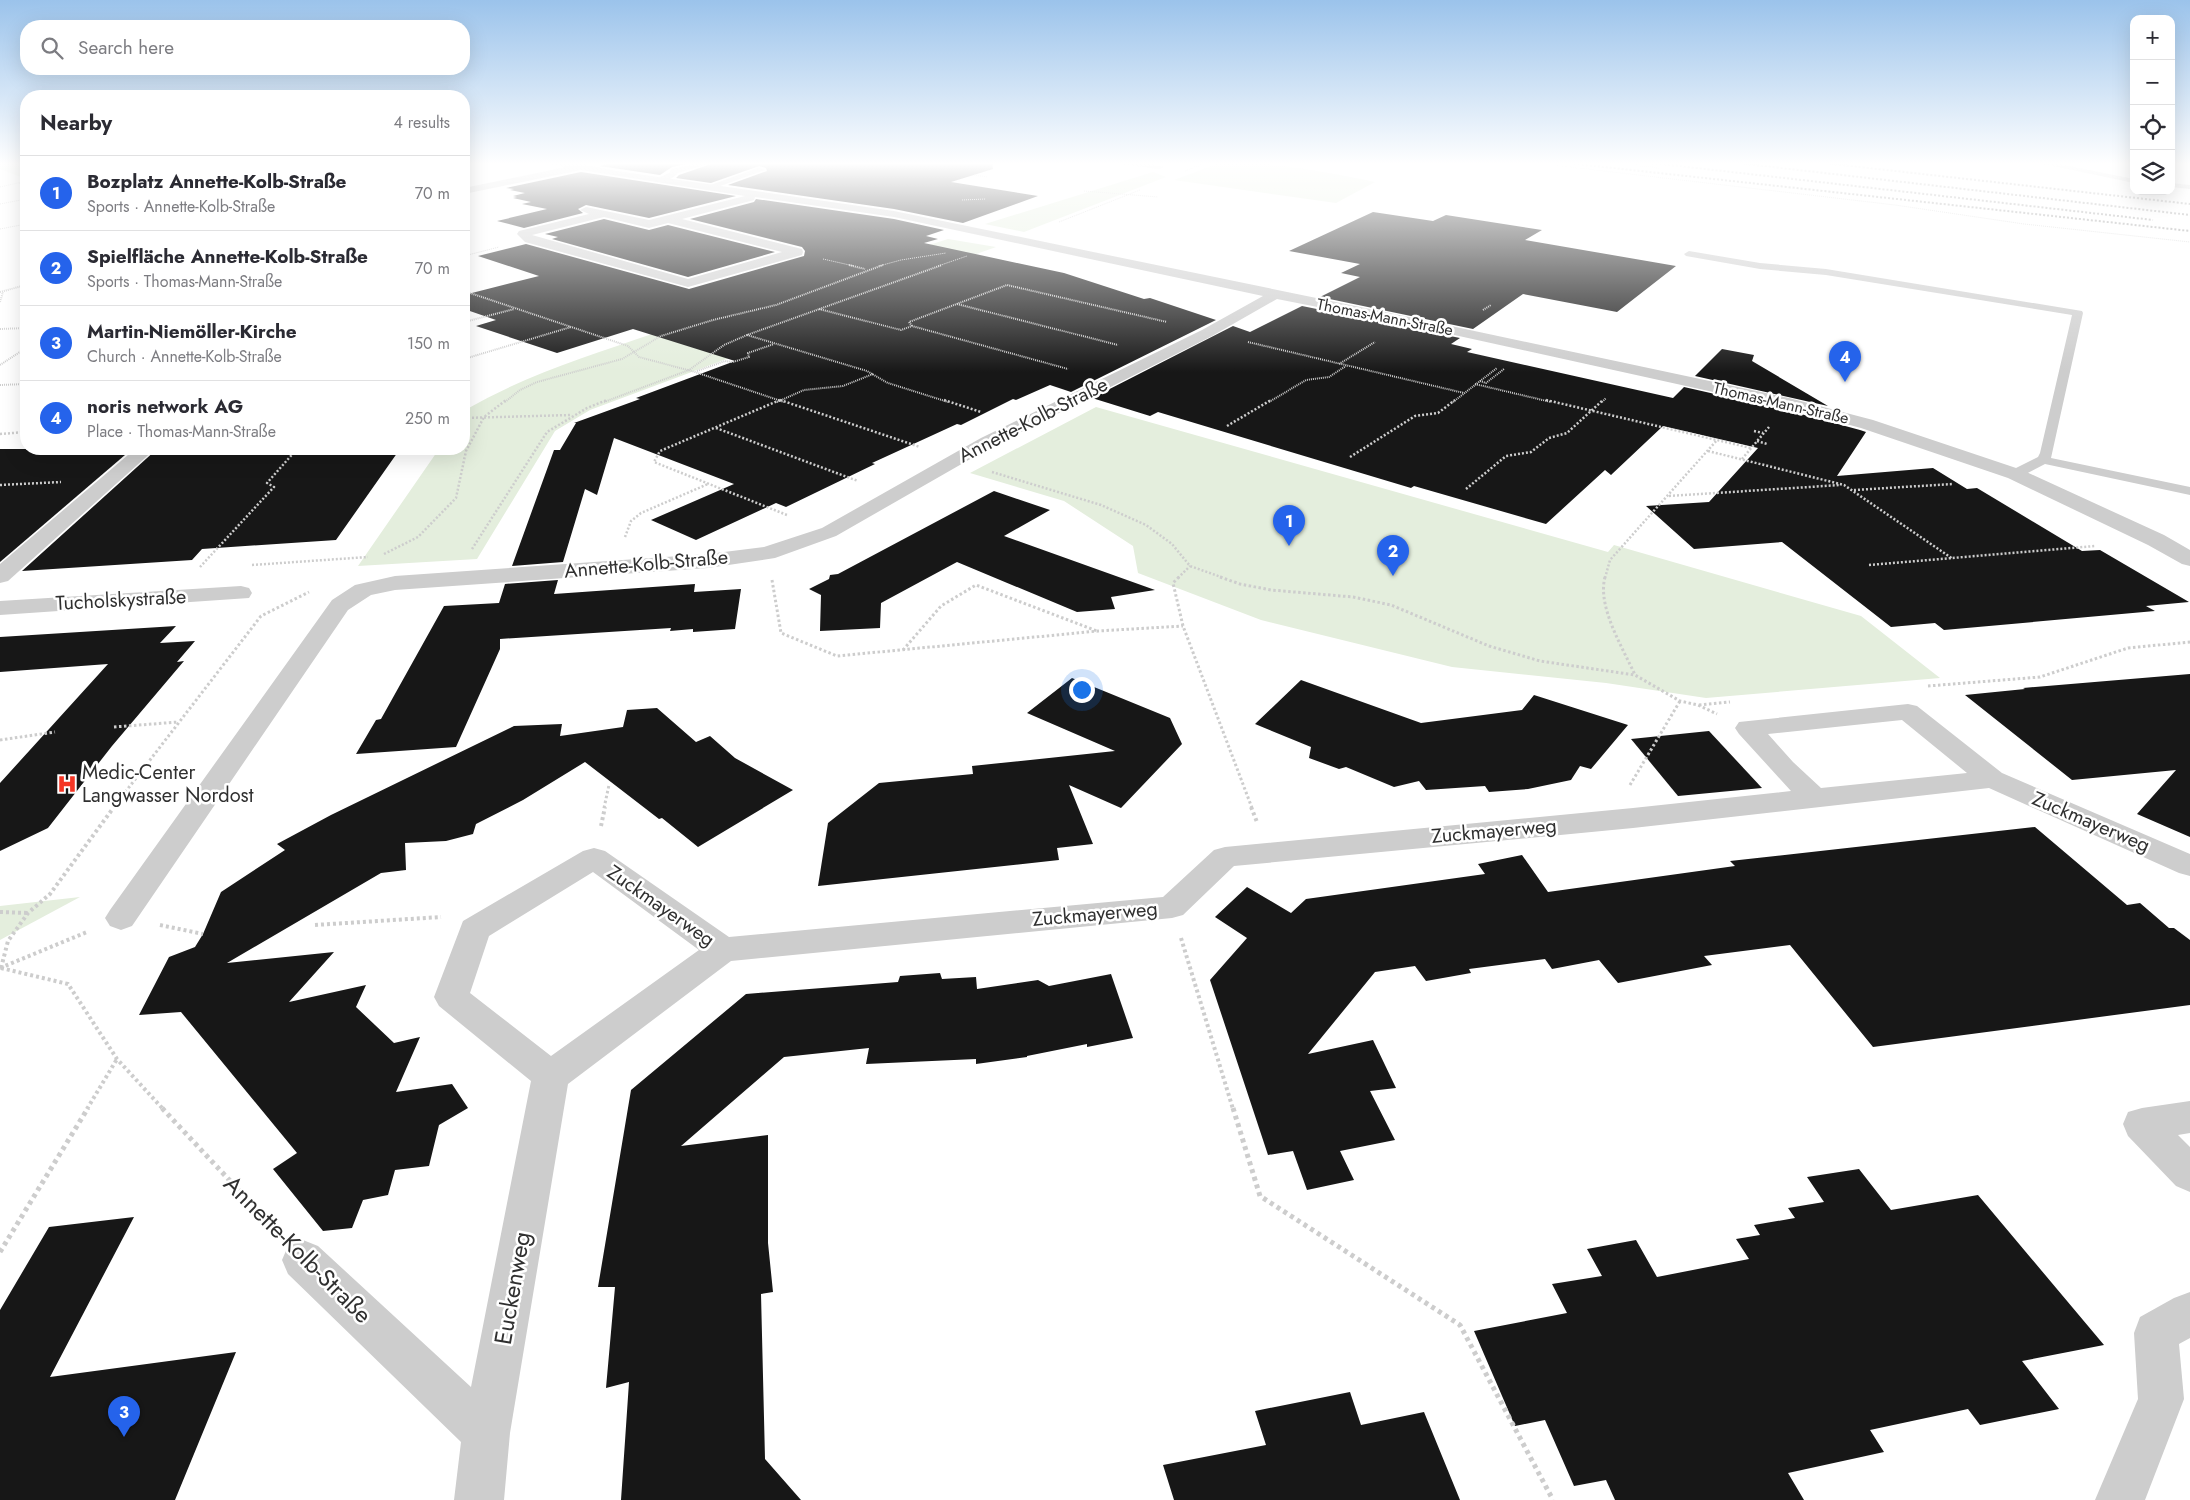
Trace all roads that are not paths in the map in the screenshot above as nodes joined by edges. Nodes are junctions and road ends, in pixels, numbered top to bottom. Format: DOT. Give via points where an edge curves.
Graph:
graph roads {
  1 [pos="531,232"];
  2 [pos="718,232"];
  3 [pos="976,232"];
  4 [pos="1689,254"];
  5 [pos="1276,294"];
  6 [pos="139,455"];
  7 [pos="2043,460"];
  8 [pos="2014,474"];
  9 [pos="2190,491"];
  10 [pos="2190,559"];
  11 [pos="0,576"];
  12 [pos="241,593"];
  13 [pos="0,608"];
  14 [pos="1992,780"];
  15 [pos="1814,798"];
  16 [pos="2190,866"];
  17 [pos="121,918"];
  18 [pos="723,950"];
  19 [pos="551,1076"];
  20 [pos="2190,1117"];
  21 [pos="2190,1174"];
  22 [pos="303,1260"];
  23 [pos="2190,1313"];
  24 [pos="486,1433"];
  25 [pos="479,1500"];
  26 [pos="2120,1500"];
  1 -- 2 [label="street" via="523,234 529,240 688,283 796,252"];
  3 -- 5 [label="street, Thomas-Mann-Straße"];
  4 -- 7 [label="lane" via="1760,266 1826,272 2078,313"];
  5 -- 8 [label="street, Thomas-Mann-Straße" via="1789,403 1867,424"];
  5 -- 17 [label="street, Annette-Kolb-Straße" via="1208,332 957,458 829,532 767,553 708,561 395,583 363,590 340,605"];
  6 -- 11 [label="street"];
  7 -- 8 [label="lane"];
  7 -- 9 [label="lane"];
  8 -- 10 [label="street, Thomas-Mann-Straße"];
  12 -- 13 [label="street, Tucholskystraße"];
  14 -- 15 [label="street, Zuckmayerweg"];
  14 -- 15 [label="street, Zuckmayerweg" via="1908,712 1748,728"];
  14 -- 16 [label="street, Zuckmayerweg"];
  15 -- 18 [label="street, Zuckmayerweg" via="1225,857 1172,907"];
  18 -- 19 [label="street"];
  18 -- 19 [label="street, Zuckmayerweg" via="594,858 474,929 451,997"];
  19 -- 24 [label="street, Euckenweg"];
  20 -- 21 [label="street" via="2142,1124"];
  22 -- 24 [label="street, Annette-Kolb-Straße"];
  23 -- 26 [label="street" via="2156,1333 2161,1399"];
  24 -- 25 [label="street, Euckenweg"];
}
